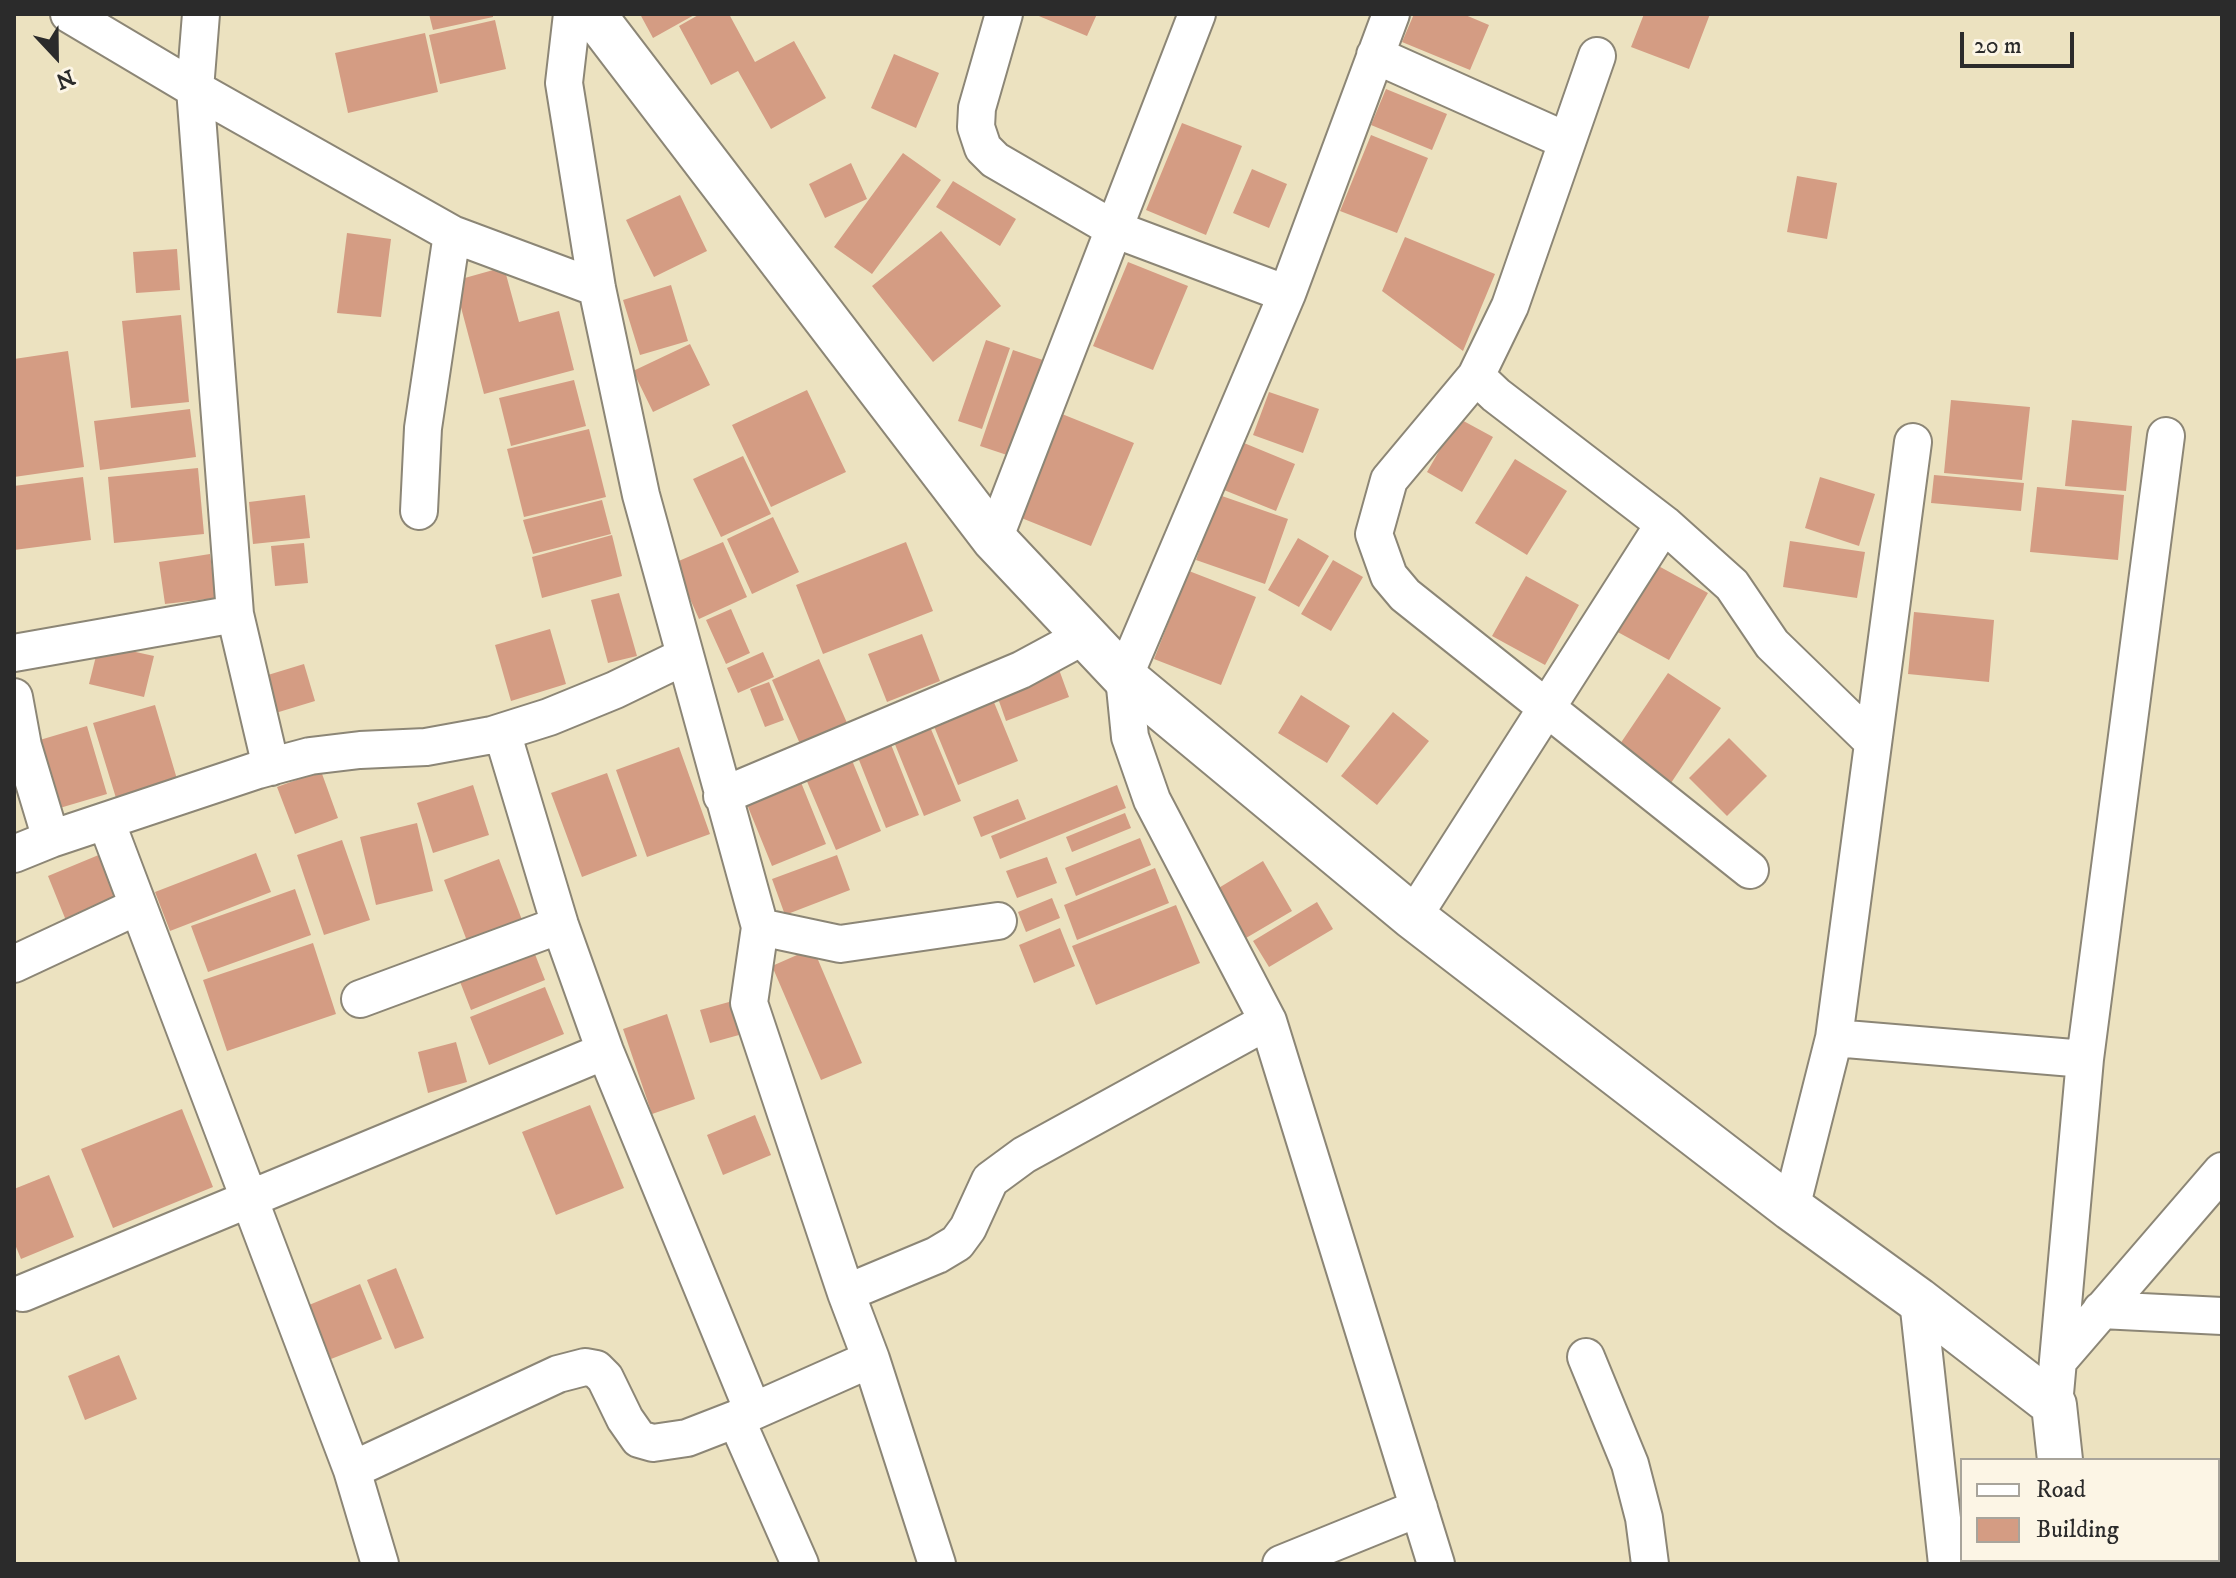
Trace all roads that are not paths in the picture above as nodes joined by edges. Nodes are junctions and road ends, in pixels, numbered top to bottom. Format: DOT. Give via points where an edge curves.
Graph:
graph roads {
  1 [pos="69,14"];
  2 [pos="201,14"];
  3 [pos="572,14"];
  4 [pos="593,14"];
  5 [pos="1004,14"];
  6 [pos="1197,14"];
  7 [pos="1391,14"];
  8 [pos="1375,55"];
  9 [pos="1597,56"];
  10 [pos="195,89"];
  11 [pos="1567,141"];
  12 [pos="1114,229"];
  13 [pos="452,234"];
  14 [pos="597,288"];
  15 [pos="1287,294"];
  16 [pos="1476,376"];
  17 [pos="2166,436"];
  18 [pos="1913,442"];
  19 [pos="419,511"];
  20 [pos="1664,524"];
  21 [pos="994,539"];
  22 [pos="235,614"];
  23 [pos="1084,636"];
  24 [pos="14,653"];
  25 [pos="685,656"];
  26 [pos="1124,677"];
  27 [pos="14,697"];
  28 [pos="1548,708"];
  29 [pos="502,732"];
  30 [pos="1873,742"];
  31 [pos="18,747"];
  32 [pos="271,767"];
  33 [pos="722,796"];
  34 [pos="106,821"];
  35 [pos="51,839"];
  36 [pos="14,854"];
  37 [pos="1750,870"];
  38 [pos="136,907"];
  39 [pos="1413,917"];
  40 [pos="998,921"];
  41 [pos="560,925"];
  42 [pos="760,927"];
  43 [pos="14,964"];
  44 [pos="360,999"];
  45 [pos="1268,1021"];
  46 [pos="1834,1038"];
  47 [pos="605,1051"];
  48 [pos="2085,1059"];
  49 [pos="2222,1171"];
  50 [pos="247,1198"];
  51 [pos="1791,1208"];
  52 [pos="23,1293"];
  53 [pos="846,1293"];
  54 [pos="1918,1300"];
  55 [pos="2101,1310"];
  56 [pos="2222,1316"];
  57 [pos="1586,1357"];
  58 [pos="871,1359"];
  59 [pos="2059,1360"];
  60 [pos="2054,1405"];
  61 [pos="744,1415"];
  62 [pos="2060,1458"];
  63 [pos="352,1470"];
  64 [pos="1419,1508"];
  65 [pos="380,1564"];
  66 [pos="800,1564"];
  67 [pos="937,1564"];
  68 [pos="1281,1564"];
  69 [pos="1436,1564"];
  70 [pos="1650,1564"];
  71 [pos="1947,1564"];
  1 -- 10 [label="street"];
  2 -- 10 [label="street"];
  3 -- 14 [label="street" via="564,83"];
  4 -- 21 [label="street"];
  5 -- 12 [label="street" via="977,108 983,148"];
  6 -- 12 [label="street"];
  7 -- 8 [label="street"];
  8 -- 11 [label="street"];
  8 -- 15 [label="street"];
  9 -- 11 [label="street"];
  10 -- 13 [label="street"];
  10 -- 22 [label="street"];
  11 -- 16 [label="street" via="1510,306"];
  12 -- 15 [label="street"];
  12 -- 21 [label="street"];
  13 -- 14 [label="street"];
  13 -- 19 [label="street" via="423,428"];
  14 -- 25 [label="street" via="641,495"];
  15 -- 26 [label="street"];
  16 -- 20 [label="street"];
  16 -- 28 [label="street" via="1389,480 1374,534 1389,576 1405,595"];
  17 -- 48 [label="street"];
  18 -- 30 [label="street"];
  20 -- 28 [label="street"];
  20 -- 30 [label="street" via="1732,585 1772,644"];
  21 -- 23 [label="street"];
  22 -- 24 [label="street"];
  22 -- 32 [label="street"];
  23 -- 26 [label="street"];
  23 -- 33 [label="street" via="1021,670"];
  25 -- 29 [label="street" via="615,690"];
  25 -- 33 [label="street"];
  26 -- 39 [label="street"];
  26 -- 45 [label="street" via="1130,737 1152,800"];
  27 -- 31 [label="street"];
  28 -- 37 [label="street"];
  28 -- 39 [label="street"];
  29 -- 32 [label="street" via="426,747 310,756"];
  29 -- 41 [label="street"];
  30 -- 46 [label="street"];
  31 -- 35 [label="street"];
  32 -- 34 [label="street"];
  33 -- 42 [label="street"];
  34 -- 35 [label="street"];
  34 -- 38 [label="street"];
  35 -- 36 [label="street"];
  38 -- 43 [label="street"];
  38 -- 50 [label="street"];
  39 -- 51 [label="street"];
  40 -- 42 [label="street" via="840,944"];
  41 -- 44 [label="street"];
  41 -- 47 [label="street"];
  42 -- 53 [label="street" via="749,1003"];
  45 -- 53 [label="street" via="1024,1155 990,1180 957,1243"];
  45 -- 64 [label="street"];
  46 -- 48 [label="street"];
  46 -- 51 [label="street"];
  47 -- 50 [label="street"];
  47 -- 61 [label="street"];
  48 -- 59 [label="street"];
  49 -- 55 [label="street"];
  50 -- 52 [label="street"];
  50 -- 63 [label="street"];
  51 -- 54 [label="street"];
  53 -- 58 [label="street"];
  54 -- 60 [label="street"];
  54 -- 71 [label="street"];
  55 -- 56 [label="street"];
  55 -- 59 [label="street"];
  57 -- 70 [label="street" via="1630,1464"];
  58 -- 61 [label="street"];
  58 -- 67 [label="street"];
  59 -- 60 [label="street"];
  60 -- 62 [label="street"];
  61 -- 63 [label="street" via="687,1438 653,1443 639,1439 605,1378 585,1367 558,1374"];
  61 -- 66 [label="street"];
  63 -- 65 [label="street"];
  64 -- 68 [label="street"];
  64 -- 69 [label="street"];
}
